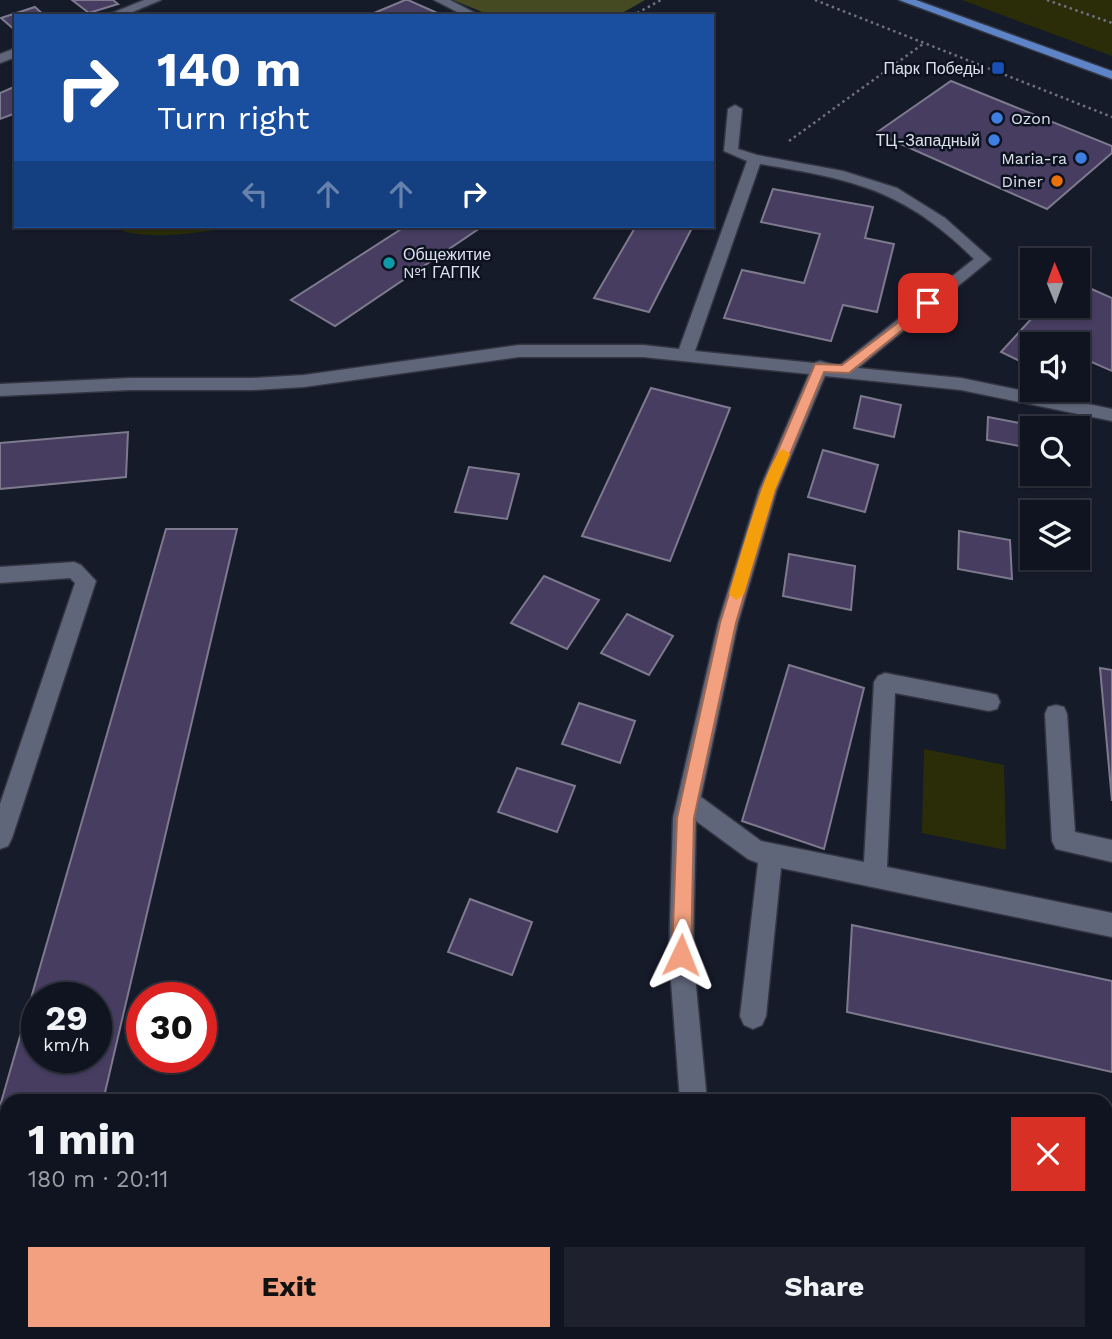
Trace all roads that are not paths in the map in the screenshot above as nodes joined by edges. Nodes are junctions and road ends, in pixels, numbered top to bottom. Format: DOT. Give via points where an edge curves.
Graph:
graph roads {
  1 [pos="155,0"];
  2 [pos="440,0"];
  3 [pos="905,0"];
  4 [pos="116,14"];
  5 [pos="471,14"];
  6 [pos="1112,75"];
  7 [pos="736,109"];
  8 [pos="754,159"];
  9 [pos="684,355"];
  10 [pos="820,368"];
  11 [pos="844,370"];
  12 [pos="0,390"];
  13 [pos="1112,415"];
  14 [pos="0,575"];
  15 [pos="989,702"];
  16 [pos="1056,714"];
  17 [pos="689,802"];
  18 [pos="0,838"];
  19 [pos="1112,851"];
  20 [pos="771,854"];
  21 [pos="875,876"];
  22 [pos="1112,925"];
  23 [pos="753,1016"];
  24 [pos="693,1094"];
  1 -- 4 [label="street"];
  2 -- 5 [label="street"];
  3 -- 6 [label="main road"];
  7 -- 8 [label="street" via="731,151"];
  8 -- 9 [label="street"];
  8 -- 11 [label="street" via="824,171 890,191 952,229 983,259"];
  9 -- 10 [label="street"];
  9 -- 12 [label="street" via="519,351 304,381"];
  10 -- 11 [label="street"];
  10 -- 17 [label="street" via="764,504 728,623"];
  11 -- 13 [label="street" via="961,384"];
  14 -- 18 [label="street" via="74,570 86,581"];
  15 -- 21 [label="street" via="885,682"];
  16 -- 19 [label="street" via="1063,841"];
  17 -- 20 [label="street" via="756,851"];
  17 -- 24 [label="street" via="681,955"];
  20 -- 21 [label="street"];
  20 -- 23 [label="street"];
  21 -- 22 [label="street"];
}
